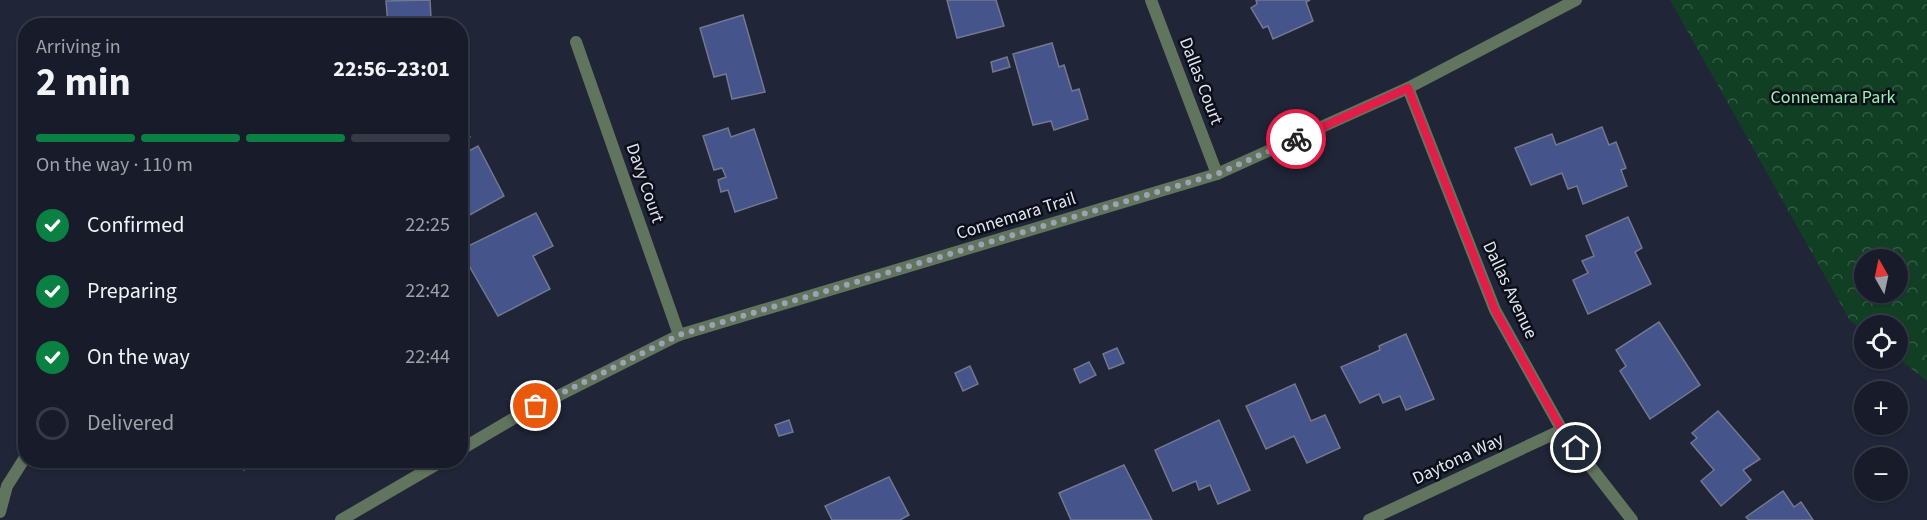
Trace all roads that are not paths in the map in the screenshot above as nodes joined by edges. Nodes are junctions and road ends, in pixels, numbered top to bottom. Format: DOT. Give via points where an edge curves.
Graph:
graph roads {
  1 [pos="1151,0"];
  2 [pos="1576,0"];
  3 [pos="576,42"];
  4 [pos="1408,88"];
  5 [pos="1217,174"];
  6 [pos="679,335"];
  7 [pos="1562,430"];
  8 [pos="468,445"];
  9 [pos="18,468"];
  10 [pos="431,468"];
  11 [pos="382,498"];
  12 [pos="0,512"];
  13 [pos="342,520"];
  14 [pos="351,520"];
  15 [pos="1369,520"];
  16 [pos="1632,520"];
  1 -- 5 [label="street, Dallas Court"];
  2 -- 4 [label="street, Connemara Trail"];
  3 -- 6 [label="street, Davy Court"];
  4 -- 5 [label="street, Connemara Trail"];
  4 -- 7 [label="street, Dallas Avenue" via="1495,310"];
  5 -- 6 [label="street, Connemara Trail"];
  6 -- 8 [label="street, Connemara Trail"];
  7 -- 15 [label="street, Daytona Way"];
  7 -- 16 [label="street, Dallas Avenue"];
  9 -- 12 [label="street" via="7,486"];
  10 -- 11 [label="street"];
  11 -- 13 [label="street"];
  11 -- 14 [label="street"];
}
